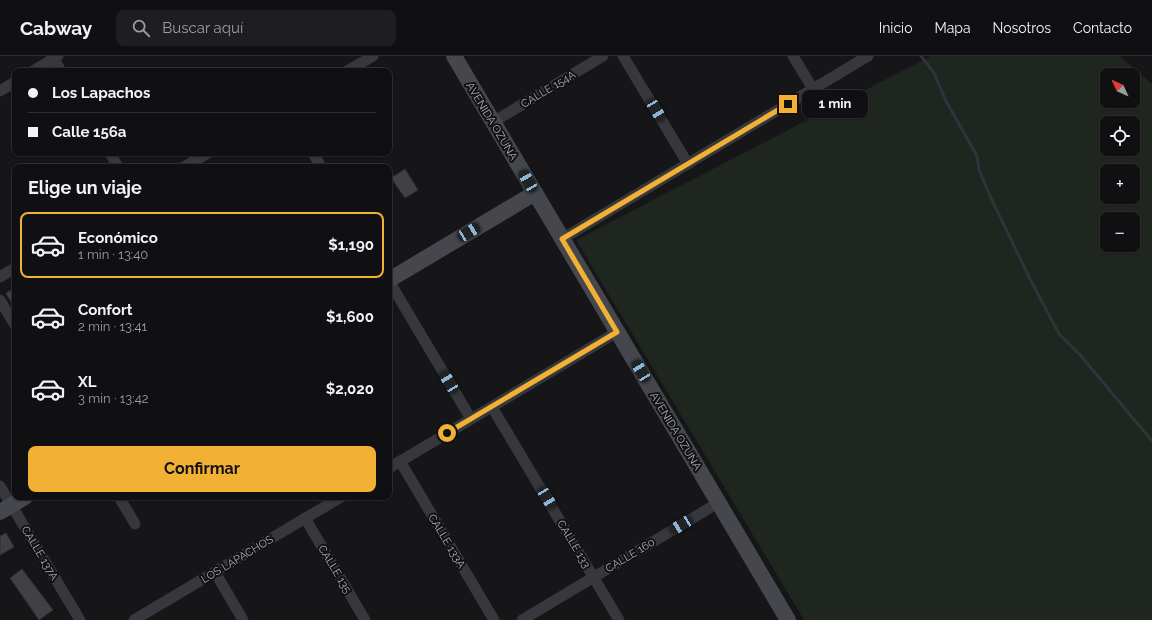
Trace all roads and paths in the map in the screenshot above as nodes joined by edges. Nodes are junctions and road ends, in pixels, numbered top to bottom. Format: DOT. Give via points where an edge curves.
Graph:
graph roads {
  1 [pos="373,56"];
  2 [pos="454,56"];
  3 [pos="603,56"];
  4 [pos="623,56"];
  5 [pos="793,56"];
  6 [pos="868,56"];
  7 [pos="55,57"];
  8 [pos="38,68"];
  9 [pos="60,68"];
  10 [pos="352,68"];
  11 [pos="12,84"];
  12 [pos="813,89"];
  13 [pos="0,91"];
  14 [pos="493,122"];
  15 [pos="203,156"];
  16 [pos="189,164"];
  17 [pos="688,164"];
  18 [pos="535,193"];
  19 [pos="562,239"];
  20 [pos="12,270"];
  21 [pos="0,277"];
  22 [pos="392,279"];
  23 [pos="392,286"];
  24 [pos="0,300"];
  25 [pos="12,320"];
  26 [pos="617,332"];
  27 [pos="492,407"];
  28 [pos="471,419"];
  29 [pos="400,462"];
  30 [pos="392,466"];
  31 [pos="0,486"];
  32 [pos="121,500"];
  33 [pos="336,500"];
  34 [pos="718,503"];
  35 [pos="12,505"];
  36 [pos="305,518"];
  37 [pos="135,524"];
  38 [pos="215,572"];
  39 [pos="594,577"];
  40 [pos="80,620"];
  41 [pos="134,620"];
  42 [pos="243,620"];
  43 [pos="365,620"];
  44 [pos="494,620"];
  45 [pos="522,620"];
  46 [pos="619,620"];
  47 [pos="788,620"];
  1 -- 10 [label="street"];
  2 -- 14 [label="main road, AVENIDA OZUNA"];
  3 -- 14 [label="street, CALLE 154A"];
  4 -- 17 [label="street"];
  5 -- 12 [label="street"];
  6 -- 12 [label="street"];
  7 -- 8 [label="street"];
  7 -- 9 [label="street"];
  11 -- 13 [label="street"];
  12 -- 17 [label="street"];
  14 -- 18 [label="main road, AVENIDA OZUNA"];
  15 -- 16 [label="street"];
  17 -- 19 [label="street"];
  18 -- 19 [label="main road, AVENIDA OZUNA"];
  18 -- 22 [label="main road"];
  19 -- 26 [label="main road, AVENIDA OZUNA"];
  20 -- 21 [label="street"];
  23 -- 28 [label="street"];
  24 -- 25 [label="street"];
  26 -- 27 [label="street"];
  26 -- 34 [label="main road, AVENIDA OZUNA"];
  27 -- 28 [label="street"];
  27 -- 39 [label="street, CALLE 133"];
  28 -- 29 [label="street"];
  29 -- 30 [label="street"];
  29 -- 44 [label="street, CALLE 133A"];
  31 -- 35 [label="street, CALLE 137A"];
  32 -- 37 [label="street"];
  33 -- 36 [label="street, LOS LAPACHOS"];
  34 -- 39 [label="street, CALLE 160"];
  34 -- 47 [label="main road, AVENIDA OZUNA"];
  35 -- 40 [label="street, CALLE 137A"];
  36 -- 38 [label="street, LOS LAPACHOS"];
  36 -- 43 [label="street, CALLE 135"];
  38 -- 41 [label="street, LOS LAPACHOS"];
  38 -- 42 [label="street"];
  39 -- 45 [label="street, CALLE 160"];
  39 -- 46 [label="street, CALLE 133"];
}
